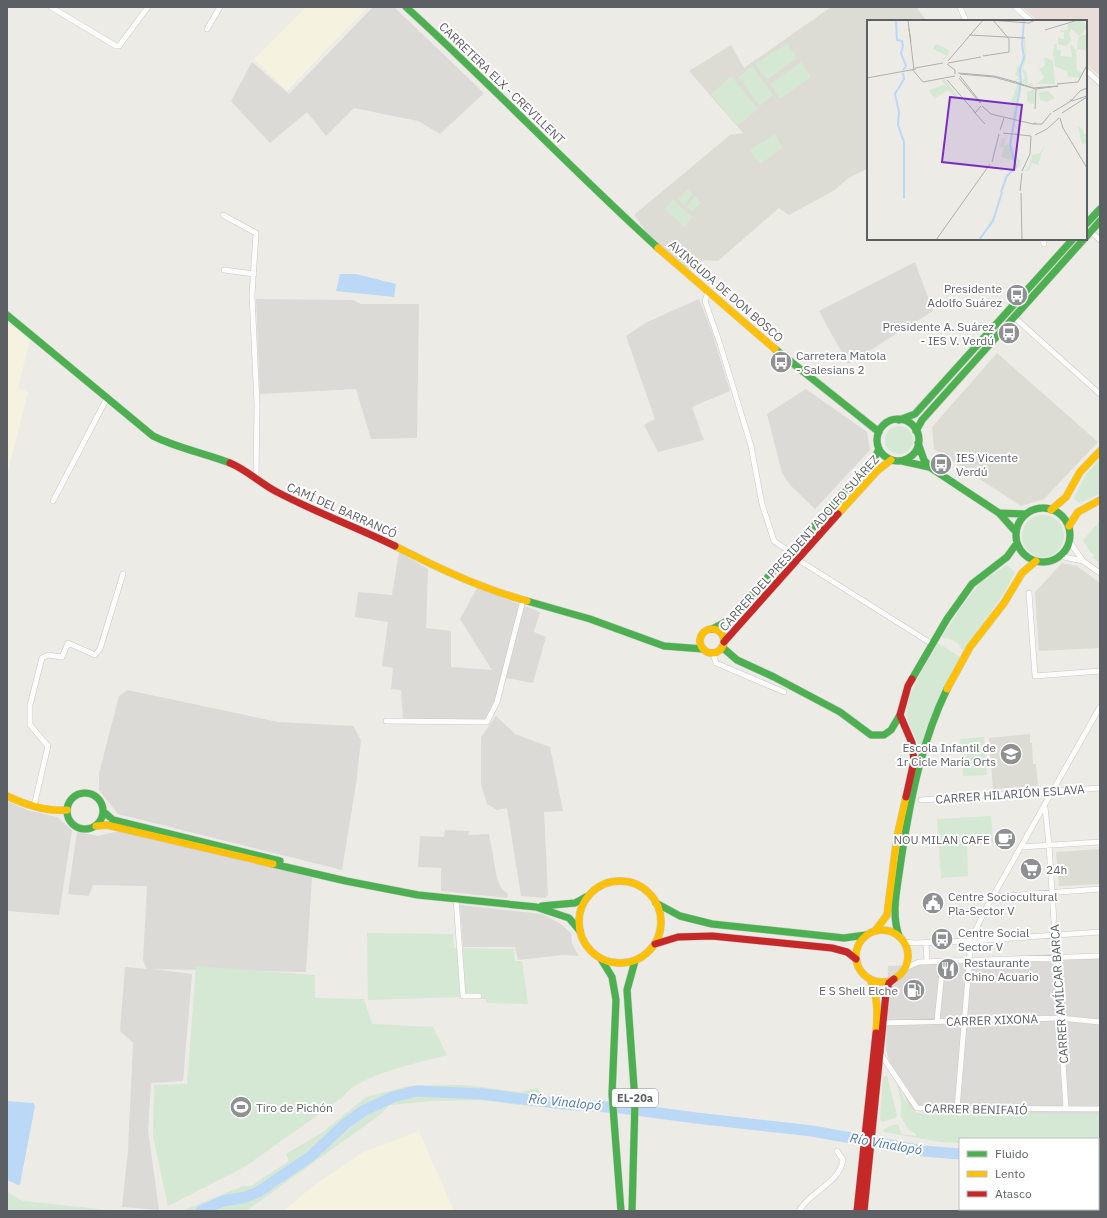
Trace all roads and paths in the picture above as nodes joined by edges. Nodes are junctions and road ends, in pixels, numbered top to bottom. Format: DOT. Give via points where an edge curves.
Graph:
graph roads {
  1 [pos="51,7"];
  2 [pos="148,7"];
  3 [pos="220,7"];
  4 [pos="406,7"];
  5 [pos="960,7"];
  6 [pos="1016,7"];
  7 [pos="966,20"];
  8 [pos="1030,20"];
  9 [pos="207,29"];
  10 [pos="1087,71"];
  11 [pos="1100,83"];
  12 [pos="566,160"];
  13 [pos="1100,209"];
  14 [pos="223,215"];
  15 [pos="1100,222"];
  16 [pos="1087,223"];
  17 [pos="1088,234"];
  18 [pos="1072,240"];
  19 [pos="1083,240"];
  20 [pos="1100,240"];
  21 [pos="224,270"];
  22 [pos="254,274"];
  23 [pos="708,292"];
  24 [pos="7,315"];
  25 [pos="1014,317"];
  26 [pos="1100,394"];
  27 [pos="106,400"];
  28 [pos="899,420"];
  29 [pos="916,431"];
  30 [pos="879,432"];
  31 [pos="918,444"];
  32 [pos="879,449"];
  33 [pos="1100,450"];
  34 [pos="890,460"];
  35 [pos="902,461"];
  36 [pos="930,468"];
  37 [pos="256,478"];
  38 [pos="1100,500"];
  39 [pos="53,501"];
  40 [pos="1051,510"];
  41 [pos="999,513"];
  42 [pos="1026,514"];
  43 [pos="1069,526"];
  44 [pos="1016,532"];
  45 [pos="1069,541"];
  46 [pos="1017,543"];
  47 [pos="790,552"];
  48 [pos="1059,556"];
  49 [pos="798,559"];
  50 [pos="1036,561"];
  51 [pos="1083,561"];
  52 [pos="1100,573"];
  53 [pos="123,574"];
  54 [pos="1029,593"];
  55 [pos="522,600"];
  56 [pos="712,629"];
  57 [pos="700,638"];
  58 [pos="932,644"];
  59 [pos="723,645"];
  60 [pos="683,648"];
  61 [pos="703,649"];
  62 [pos="713,653"];
  63 [pos="1100,671"];
  64 [pos="784,692"];
  65 [pos="1100,707"];
  66 [pos="900,715"];
  67 [pos="386,721"];
  68 [pos="1100,788"];
  69 [pos="1053,790"];
  70 [pos="7,796"];
  71 [pos="920,800"];
  72 [pos="34,806"];
  73 [pos="1045,807"];
  74 [pos="67,810"];
  75 [pos="104,812"];
  76 [pos="96,826"];
  77 [pos="1100,842"];
  78 [pos="1049,845"];
  79 [pos="1021,847"];
  80 [pos="384,888"];
  81 [pos="1100,890"];
  82 [pos="1052,893"];
  83 [pos="588,896"];
  84 [pos="993,897"];
  85 [pos="456,899"];
  86 [pos="656,903"];
  87 [pos="536,907"];
  88 [pos="580,931"];
  89 [pos="875,931"];
  90 [pos="1100,932"];
  91 [pos="866,935"];
  92 [pos="1055,935"];
  93 [pos="901,939"];
  94 [pos="971,941"];
  95 [pos="926,943"];
  96 [pos="655,944"];
  97 [pos="1100,956"];
  98 [pos="1057,957"];
  99 [pos="601,959"];
  100 [pos="856,959"];
  101 [pos="635,960"];
  102 [pos="969,961"];
  103 [pos="927,962"];
  104 [pos="943,962"];
  105 [pos="905,968"];
  106 [pos="870,979"];
  107 [pos="894,979"];
  108 [pos="479,996"];
  109 [pos="1060,1018"];
  110 [pos="964,1020"];
  111 [pos="937,1021"];
  112 [pos="1100,1022"];
  113 [pos="883,1024"];
  114 [pos="880,1053"];
  115 [pos="957,1109"];
  116 [pos="1100,1109"];
  117 [pos="1066,1110"];
  118 [pos="870,1119"];
  119 [pos="837,1151"];
  120 [pos="865,1166"];
  121 [pos="621,1211"];
  122 [pos="632,1211"];
  123 [pos="799,1211"];
  124 [pos="857,1211"];
  125 [pos="864,1211"];
  1 -- 2 [label="street" via="119,46"];
  3 -- 9 [label="street"];
  4 -- 12 [label="main road, CARRETERA ELX - CREVILLENT"];
  5 -- 7 [label="street"];
  6 -- 8 [label="street"];
  10 -- 11 [label="street"];
  12 -- 23 [label="main road, AVINGUDA DE DON BOSCO"];
  13 -- 16 [label="main road"];
  14 -- 22 [label="street" via="256,233"];
  15 -- 17 [label="main road"];
  17 -- 20 [label="street"];
  18 -- 28 [label="main road" via="914,414"];
  19 -- 25 [label="main road"];
  21 -- 22 [label="street"];
  22 -- 37 [label="street" via="252,295"];
  23 -- 30 [label="main road, AVINGUDA DE DON BOSCO"];
  23 -- 47 [label="street" via="705,301 751,446 762,504 774,541"];
  24 -- 27 [label="main road, CAMÍ DEL BARRANCÓ"];
  25 -- 26 [label="street"];
  25 -- 29 [label="main road" via="922,420"];
  27 -- 37 [label="main road, CAMÍ DEL BARRANCÓ" via="153,436 171,445 225,460"];
  27 -- 39 [label="street"];
  28 -- 29 [label="main road" via="909,423"];
  28 -- 30 [label="main road" via="887,423"];
  29 -- 31 [label="main road"];
  30 -- 32 [label="main road"];
  31 -- 35 [label="main road" via="913,455"];
  31 -- 36 [label="main road"];
  32 -- 34 [label="main road"];
  32 -- 47 [label="main road, CARRER DEL PRESIDENT ADOLFO SUÁREZ"];
  33 -- 40 [label="main road" via="1080,472 1064,501"];
  34 -- 35 [label="main road"];
  34 -- 49 [label="main road, CARRER DEL PRESIDENT ADOLFO SUÁREZ"];
  35 -- 36 [label="main road"];
  36 -- 41 [label="main road"];
  37 -- 55 [label="main road, CAMÍ DEL BARRANCÓ" via="299,503 359,528 446,572"];
  38 -- 43 [label="main road" via="1078,512"];
  40 -- 42 [label="main road" via="1038,509"];
  40 -- 43 [label="main road" via="1061,515"];
  41 -- 42 [label="main road"];
  41 -- 44 [label="main road"];
  42 -- 44 [label="main road" via="1018,524"];
  43 -- 45 [label="main road"];
  44 -- 46 [label="main road"];
  45 -- 48 [label="main road"];
  45 -- 51 [label="street"];
  46 -- 50 [label="main road" via="1024,554"];
  46 -- 58 [label="main road" via="1007,557 972,584 946,619"];
  47 -- 56 [label="main road, CARRER DEL PRESIDENT ADOLFO SUÁREZ" via="729,620"];
  48 -- 50 [label="main road" via="1052,560"];
  48 -- 51 [label="street"];
  49 -- 58 [label="street"];
  49 -- 59 [label="main road, CARRER DEL PRESIDENT ADOLFO SUÁREZ"];
  50 -- 93 [label="main road" via="1017,577 1008,596 970,648 935,716 922,753 902,850 895,916"];
  51 -- 52 [label="street"];
  53 -- 72 [label="street" via="100,649 95,655 68,643 62,657 48,655 42,658 30,705 30,725 48,746"];
  54 -- 63 [label="street" via="1034,676"];
  55 -- 60 [label="main road, CAMÍ DEL BARRANCÓ" via="590,619 664,646"];
  55 -- 67 [label="street" via="497,702 487,722"];
  56 -- 57 [label="main road"];
  56 -- 59 [label="main road" via="722,634"];
  57 -- 60 [label="main road"];
  57 -- 61 [label="main road"];
  58 -- 66 [label="main road" via="908,686"];
  59 -- 62 [label="main road"];
  59 -- 66 [label="main road" via="737,660 845,715 871,735 884,735 891,730"];
  60 -- 61 [label="main road, CAMÍ DEL BARRANCÓ"];
  61 -- 62 [label="main road"];
  62 -- 64 [label="street" via="716,663"];
  65 -- 69 [label="street"];
  66 -- 89 [label="main road" via="912,743 914,761 897,837 887,915"];
  68 -- 69 [label="street, CARRER HILARIÓN ESLAVA"];
  69 -- 71 [label="street, CARRER HILARIÓN ESLAVA"];
  69 -- 73 [label="street"];
  70 -- 72 [label="main road"];
  72 -- 74 [label="main road" via="56,812"];
  73 -- 78 [label="street, CARRER AMÍLCAR BARCA"];
  73 -- 79 [label="street"];
  74 -- 75 [label="main road" via="73,797 90,793 99,799"];
  74 -- 76 [label="main road" via="69,820 76,826 86,829"];
  75 -- 76 [label="main road"];
  75 -- 80 [label="main road" via="113,820"];
  76 -- 80 [label="main road" via="107,825"];
  77 -- 78 [label="street"];
  78 -- 79 [label="street"];
  78 -- 82 [label="street, CARRER AMÍLCAR BARCA"];
  79 -- 84 [label="street"];
  80 -- 85 [label="main road"];
  81 -- 82 [label="street"];
  82 -- 84 [label="street"];
  82 -- 92 [label="street, CARRER AMÍLCAR BARCA"];
  83 -- 86 [label="main road" via="606,884 624,881 645,889"];
  83 -- 87 [label="main road" via="575,903"];
  83 -- 88 [label="main road, EL-20a" via="580,912"];
  84 -- 94 [label="street"];
  85 -- 87 [label="main road"];
  85 -- 108 [label="street" via="463,996"];
  86 -- 91 [label="main road" via="680,916 712,924 844,938"];
  86 -- 96 [label="main road" via="661,923"];
  87 -- 88 [label="main road" via="569,918"];
  88 -- 99 [label="main road, EL-20a" via="587,947"];
  89 -- 91 [label="main road"];
  89 -- 93 [label="main road" via="888,931"];
  90 -- 92 [label="street"];
  91 -- 100 [label="main road" via="858,945"];
  92 -- 94 [label="street"];
  92 -- 98 [label="street, CARRER AMÍLCAR BARCA"];
  93 -- 95 [label="street"];
  93 -- 105 [label="main road" via="908,955"];
  94 -- 95 [label="street"];
  94 -- 102 [label="street"];
  95 -- 103 [label="street"];
  96 -- 100 [label="main road" via="678,937 712,936 832,948 847,952"];
  96 -- 101 [label="main road"];
  97 -- 98 [label="street"];
  98 -- 102 [label="street"];
  98 -- 109 [label="street, CARRER AMÍLCAR BARCA"];
  99 -- 101 [label="main road" via="612,963"];
  99 -- 121 [label="main road, EL-20a" via="612,977 615,988 612,1094"];
  100 -- 106 [label="main road" via="860,971"];
  101 -- 122 [label="main road, EL-20a" via="627,990 635,1089"];
  102 -- 104 [label="street"];
  102 -- 110 [label="street"];
  103 -- 104 [label="street"];
  103 -- 105 [label="street" via="914,963"];
  104 -- 111 [label="street"];
  105 -- 107 [label="main road"];
  106 -- 107 [label="main road" via="882,982"];
  106 -- 118 [label="main road" via="876,993 878,1010"];
  107 -- 113 [label="main road" via="887,989"];
  109 -- 110 [label="street, CARRER XIXONA"];
  109 -- 112 [label="street, CARRER XIXONA"];
  109 -- 117 [label="street, CARRER AMÍLCAR BARCA"];
  110 -- 111 [label="street, CARRER XIXONA"];
  110 -- 115 [label="street"];
  111 -- 113 [label="street, CARRER XIXONA"];
  113 -- 114 [label="main road"];
  114 -- 115 [label="street, CARRER BENIFAIÓ" via="918,1108"];
  114 -- 118 [label="main road"];
  115 -- 117 [label="street, CARRER BENIFAIÓ"];
  116 -- 117 [label="street, CARRER BENIFAIÓ"];
  118 -- 120 [label="main road"];
  119 -- 123 [label="street" via="843,1160 838,1173 834,1179 810,1196"];
  120 -- 124 [label="main road"];
  120 -- 125 [label="main road"];
}
